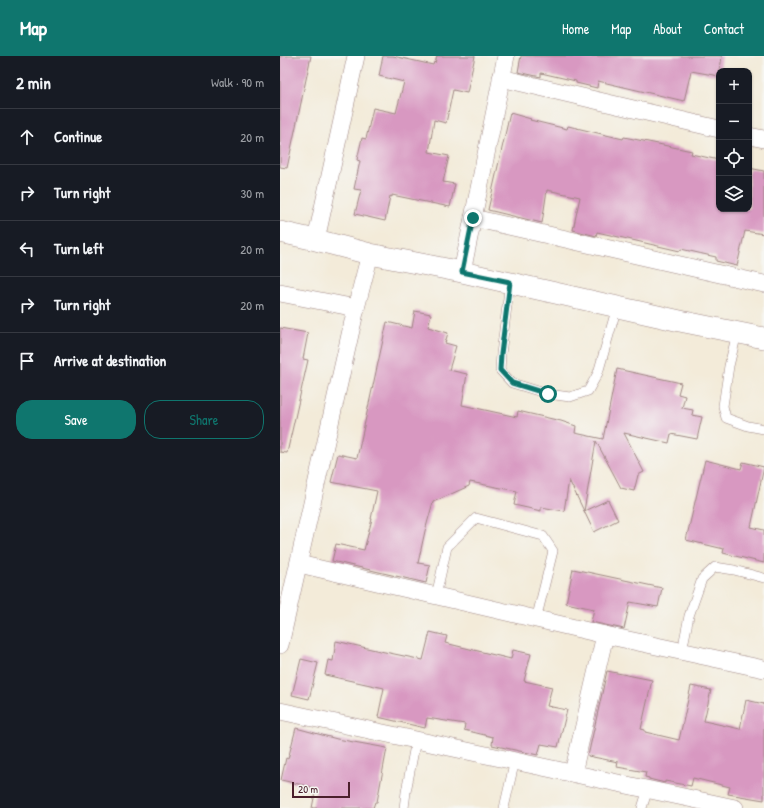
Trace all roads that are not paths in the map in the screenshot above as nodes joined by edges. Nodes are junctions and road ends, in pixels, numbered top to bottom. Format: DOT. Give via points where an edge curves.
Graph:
graph roads {
  1 [pos="356,56"];
  2 [pos="506,56"];
  3 [pos="501,78"];
  4 [pos="716,128"];
  5 [pos="752,137"];
  6 [pos="764,139"];
  7 [pos="473,218"];
  8 [pos="280,232"];
  9 [pos="316,240"];
  10 [pos="370,254"];
  11 [pos="462,272"];
  12 [pos="510,282"];
  13 [pos="764,284"];
  14 [pos="280,293"];
  15 [pos="617,307"];
  16 [pos="356,308"];
  17 [pos="737,333"];
  18 [pos="764,338"];
  19 [pos="764,430"];
  20 [pos="299,564"];
  21 [pos="764,578"];
  22 [pos="436,596"];
  23 [pos="536,620"];
  24 [pos="605,635"];
  25 [pos="280,644"];
  26 [pos="682,651"];
  27 [pos="764,669"];
  28 [pos="280,711"];
  29 [pos="416,740"];
  30 [pos="515,760"];
  31 [pos="573,773"];
  32 [pos="648,789"];
  33 [pos="404,808"];
  34 [pos="504,808"];
  35 [pos="642,808"];
  36 [pos="735,808"];
  1 -- 9 [label="street"];
  2 -- 3 [label="street"];
  3 -- 4 [label="street"];
  3 -- 7 [label="street"];
  5 -- 6 [label="street"];
  7 -- 11 [label="street"];
  7 -- 13 [label="street"];
  8 -- 9 [label="street"];
  9 -- 10 [label="street"];
  10 -- 11 [label="street"];
  10 -- 16 [label="street"];
  11 -- 12 [label="street"];
  12 -- 15 [label="street"];
  12 -- 15 [label="lane" via="500,370 512,383 548,394 570,397 588,391 598,372"];
  14 -- 16 [label="street"];
  15 -- 17 [label="street"];
  16 -- 20 [label="street"];
  17 -- 18 [label="street"];
  17 -- 19 [label="lane" via="723,406 726,418"];
  20 -- 22 [label="street"];
  20 -- 25 [label="street"];
  21 -- 26 [label="lane" via="715,567 706,575 702,579 689,616"];
  22 -- 23 [label="street"];
  22 -- 23 [label="lane" via="447,547 476,518 544,536 553,551"];
  23 -- 24 [label="street"];
  24 -- 26 [label="street"];
  24 -- 31 [label="street"];
  26 -- 27 [label="street"];
  28 -- 29 [label="street"];
  29 -- 30 [label="street"];
  29 -- 33 [label="lane"];
  30 -- 31 [label="street"];
  30 -- 34 [label="lane"];
  31 -- 32 [label="street"];
  32 -- 35 [label="lane"];
  32 -- 36 [label="street"];
}
